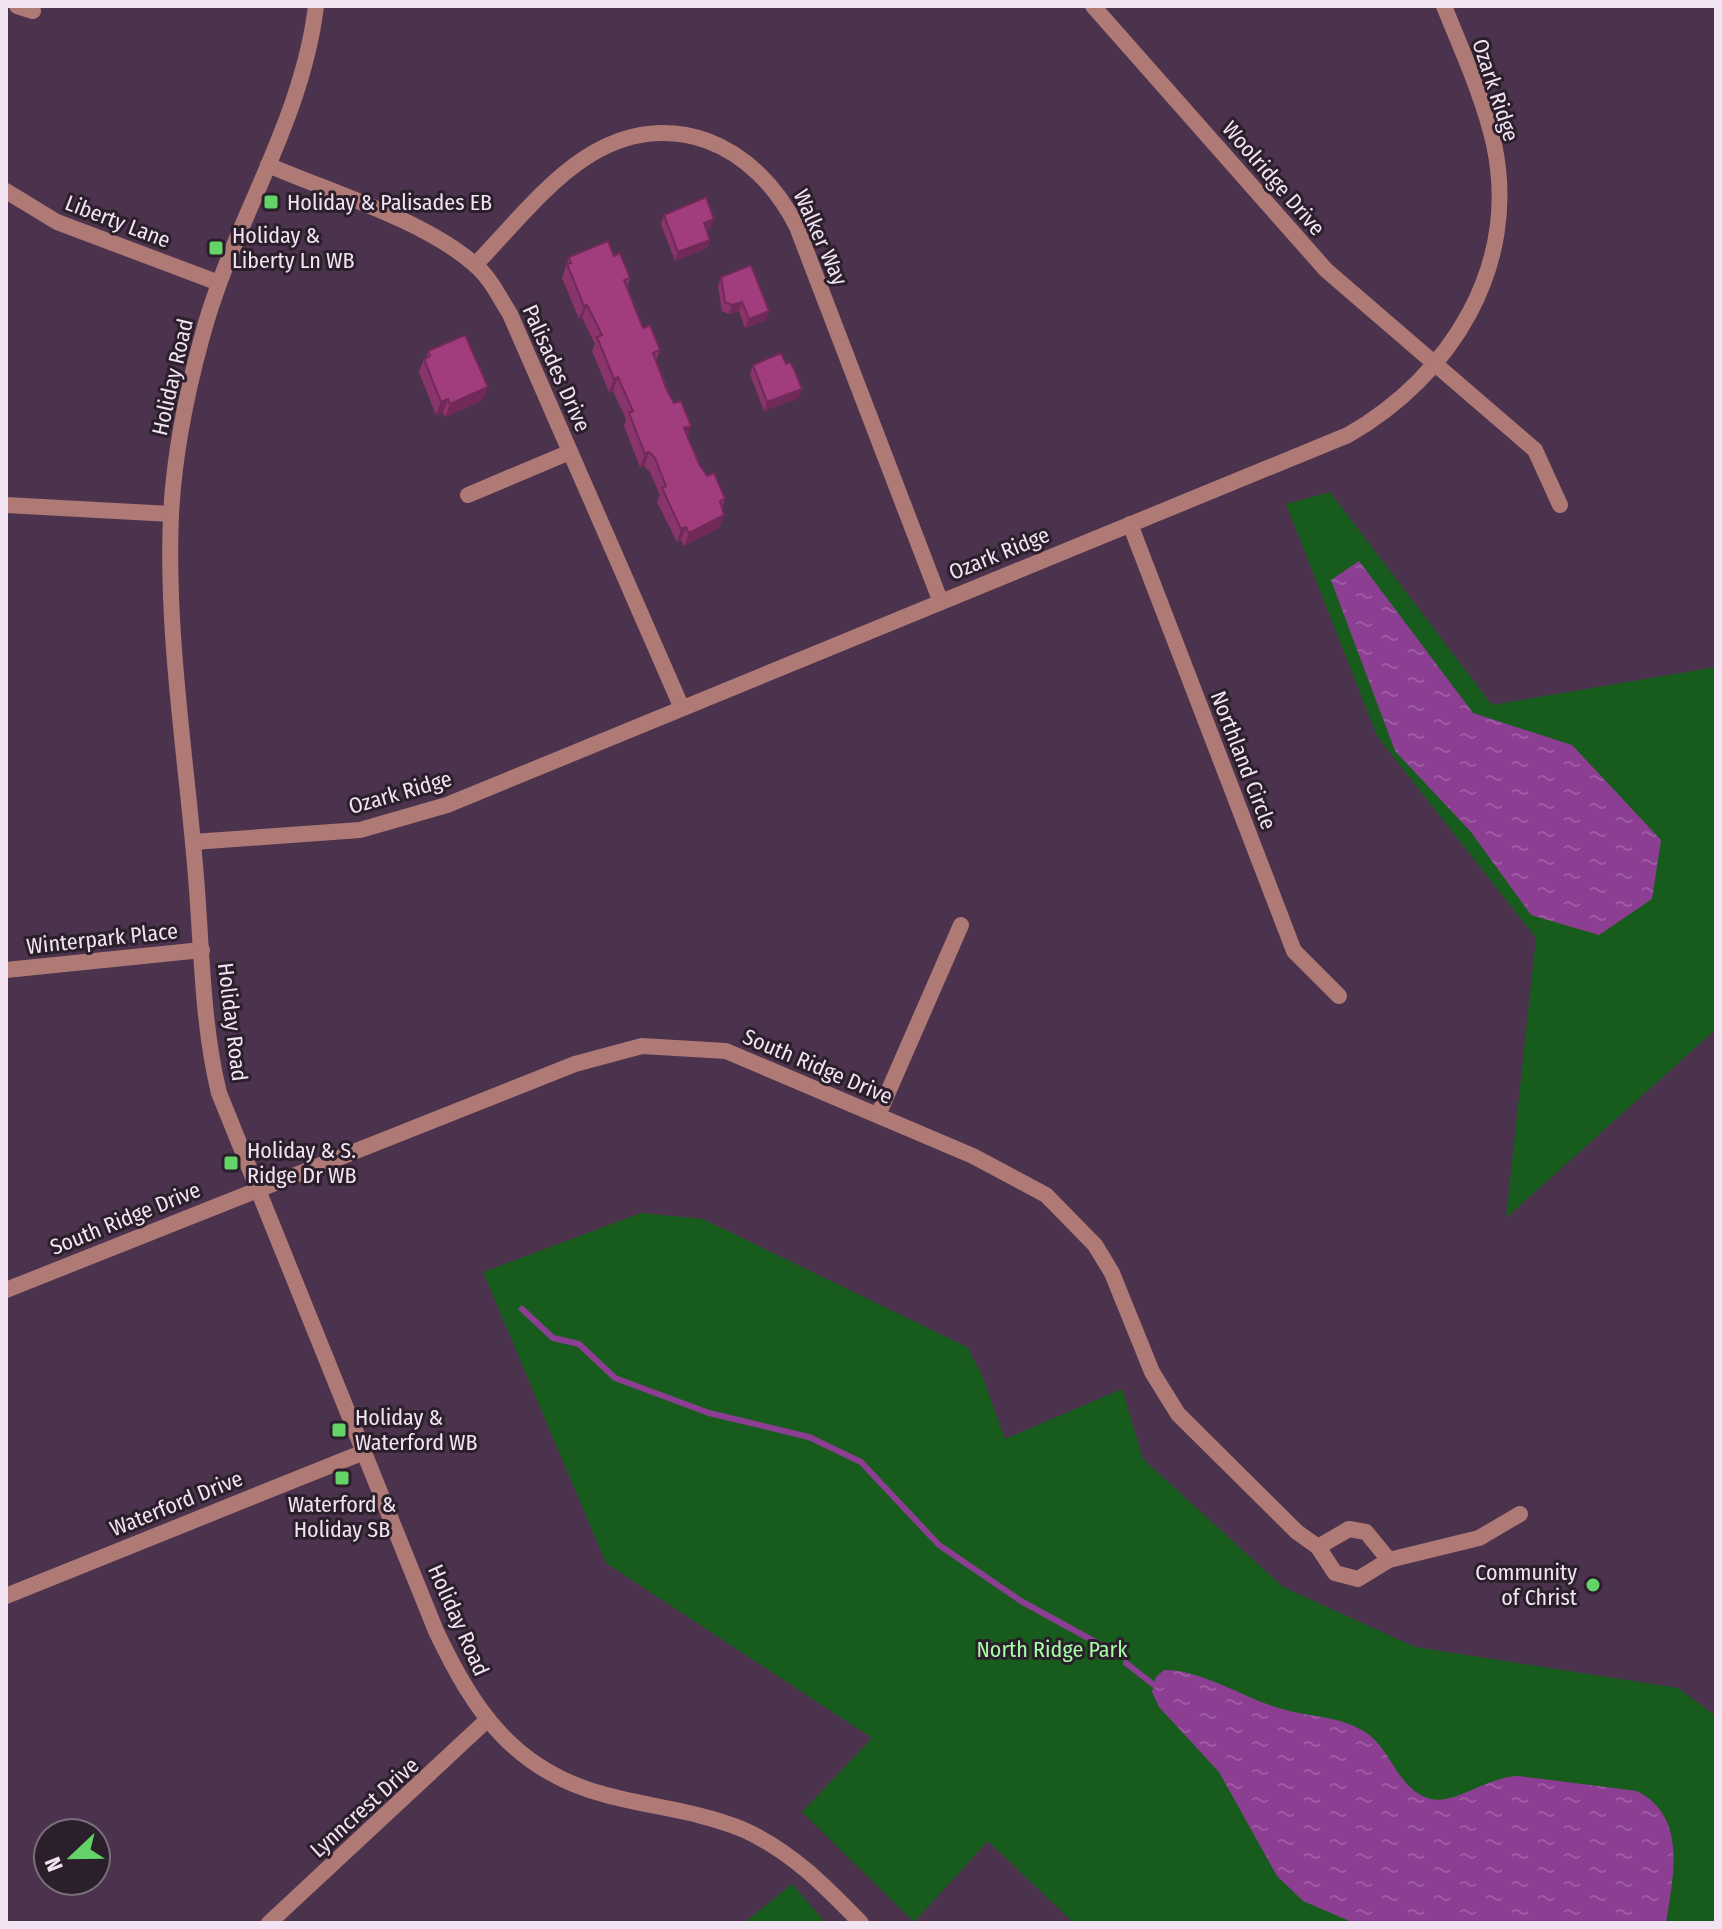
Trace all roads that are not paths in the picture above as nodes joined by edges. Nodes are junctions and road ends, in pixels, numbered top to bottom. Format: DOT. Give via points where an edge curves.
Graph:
graph roads {
  1 [pos="316,6"];
  2 [pos="1093,6"];
  3 [pos="1444,6"];
  4 [pos="268,165"];
  5 [pos="6,191"];
  6 [pos="475,265"];
  7 [pos="219,283"];
  8 [pos="1436,366"];
  9 [pos="570,452"];
  10 [pos="468,495"];
  11 [pos="6,505"];
  12 [pos="1560,505"];
  13 [pos="171,514"];
  14 [pos="1130,524"];
  15 [pos="940,600"];
  16 [pos="681,706"];
  17 [pos="193,842"];
  18 [pos="961,925"];
  19 [pos="202,950"];
  20 [pos="6,970"];
  21 [pos="1339,996"];
  22 [pos="878,1115"];
  23 [pos="258,1188"];
  24 [pos="6,1290"];
  25 [pos="364,1452"];
  26 [pos="1520,1514"];
  27 [pos="1318,1547"];
  28 [pos="1389,1560"];
  29 [pos="6,1596"];
  30 [pos="486,1721"];
  31 [pos="269,1923"];
  32 [pos="861,1923"];
  1 -- 4 [label="street, Holiday Road" via="303,69"];
  2 -- 8 [label="street, Woolridge Drive" via="1326,270"];
  3 -- 8 [label="street, Ozark Ridge" via="1485,111 1498,185 1495,234 1479,294"];
  4 -- 6 [label="street, Palisades Drive" via="423,231"];
  4 -- 7 [label="street, Holiday Road"];
  5 -- 7 [label="street, Liberty Lane" via="57,222"];
  6 -- 9 [label="street, Palisades Drive" via="510,314"];
  6 -- 15 [label="street, Walker Way" via="574,166 607,146 669,134 698,138 739,156 766,178 797,227"];
  7 -- 13 [label="street, Holiday Road" via="190,383"];
  8 -- 12 [label="street, Woolridge Drive" via="1535,450"];
  8 -- 14 [label="street, Ozark Ridge" via="1381,416 1348,435"];
  9 -- 10 [label="street"];
  9 -- 16 [label="street, Palisades Drive"];
  11 -- 13 [label="street"];
  13 -- 17 [label="street, Holiday Road" via="173,629"];
  14 -- 15 [label="street, Ozark Ridge"];
  14 -- 21 [label="street, Northland Circle" via="1294,951"];
  15 -- 16 [label="street, Ozark Ridge"];
  16 -- 17 [label="street, Ozark Ridge" via="447,805 375,826"];
  17 -- 19 [label="street, Holiday Road"];
  18 -- 22 [label="street"];
  19 -- 20 [label="street, Winterpark Place"];
  19 -- 23 [label="street, Holiday Road" via="212,1066"];
  22 -- 23 [label="street, South Ridge Drive" via="726,1051 642,1046 575,1064"];
  22 -- 27 [label="street, South Ridge Drive" via="1026,1183 1066,1212 1112,1273 1152,1372 1178,1414"];
  23 -- 24 [label="street, South Ridge Drive"];
  23 -- 25 [label="street, Holiday Road"];
  25 -- 29 [label="street, Waterford Drive"];
  25 -- 30 [label="street, Holiday Road" via="436,1631 460,1683"];
  26 -- 28 [label="street, South Ridge Drive" via="1479,1538"];
  27 -- 28 [label="street" via="1342,1531 1358,1529"];
  27 -- 28 [label="street, South Ridge Drive" via="1335,1573 1350,1579 1366,1576"];
  30 -- 31 [label="street, Lynncrest Drive"];
  30 -- 32 [label="street, Holiday Road" via="521,1752 571,1782 719,1820 787,1853"];
}
